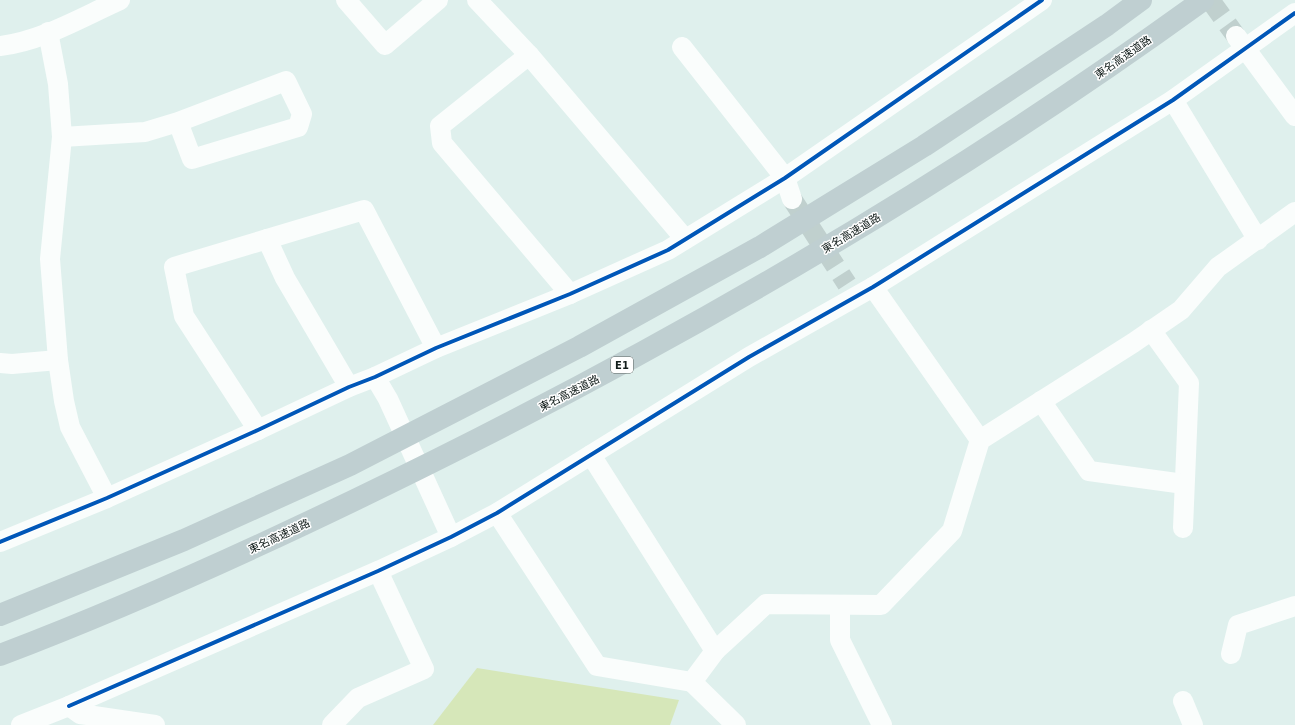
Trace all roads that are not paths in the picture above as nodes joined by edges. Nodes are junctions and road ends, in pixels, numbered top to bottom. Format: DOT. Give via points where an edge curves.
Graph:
graph roads {
  1 [pos="120,0"];
  2 [pos="346,0"];
  3 [pos="438,0"];
  4 [pos="477,0"];
  5 [pos="1042,0"];
  6 [pos="1141,0"];
  7 [pos="1203,0"];
  8 [pos="1295,13"];
  9 [pos="48,32"];
  10 [pos="1240,43"];
  11 [pos="0,46"];
  12 [pos="682,47"];
  13 [pos="529,55"];
  14 [pos="1173,100"];
  15 [pos="1295,116"];
  16 [pos="178,122"];
  17 [pos="62,137"];
  18 [pos="785,178"];
  19 [pos="792,199"];
  20 [pos="1295,212"];
  21 [pos="267,238"];
  22 [pos="685,238"];
  23 [pos="1258,240"];
  24 [pos="873,287"];
  25 [pos="570,294"];
  26 [pos="1151,330"];
  27 [pos="436,348"];
  28 [pos="58,360"];
  29 [pos="0,363"];
  30 [pos="375,378"];
  31 [pos="349,387"];
  32 [pos="1041,401"];
  33 [pos="258,430"];
  34 [pos="980,440"];
  35 [pos="591,455"];
  36 [pos="1184,484"];
  37 [pos="107,498"];
  38 [pos="497,513"];
  39 [pos="1183,528"];
  40 [pos="451,537"];
  41 [pos="0,542"];
  42 [pos="378,571"];
  43 [pos="840,604"];
  44 [pos="1295,606"];
  45 [pos="0,615"];
  46 [pos="715,651"];
  47 [pos="1231,654"];
  48 [pos="0,655"];
  49 [pos="692,682"];
  50 [pos="1183,701"];
  51 [pos="70,706"];
  52 [pos="21,725"];
  53 [pos="155,725"];
  54 [pos="332,725"];
  55 [pos="736,725"];
  56 [pos="882,725"];
  57 [pos="1193,725"];
  1 -- 9 [label="street"];
  2 -- 3 [label="street" via="385,45"];
  4 -- 13 [label="street"];
  5 -- 18 [label="street"];
  6 -- 45 [label="highway" via="924,146 760,247 579,347 350,464 184,540"];
  7 -- 48 [label="highway, 東名高速道路 / E1" via="1128,54 942,178 778,277 597,379 366,496 199,572"];
  8 -- 10 [label="street"];
  9 -- 11 [label="street" via="11,45"];
  9 -- 17 [label="street" via="58,84"];
  10 -- 14 [label="street"];
  10 -- 15 [label="street"];
  12 -- 18 [label="street"];
  13 -- 22 [label="street"];
  13 -- 25 [label="street" via="440,126 442,143"];
  14 -- 23 [label="street"];
  14 -- 24 [label="street"];
  16 -- 16 [label="street" via="286,81 302,114 298,127 192,159"];
  16 -- 17 [label="street" via="145,132"];
  17 -- 28 [label="street" via="50,258"];
  18 -- 19 [label="street"];
  18 -- 22 [label="street"];
  20 -- 23 [label="street"];
  21 -- 27 [label="street" via="364,210"];
  21 -- 31 [label="street" via="285,278"];
  21 -- 33 [label="street" via="174,267 184,316"];
  22 -- 25 [label="street" via="668,250"];
  23 -- 26 [label="street" via="1218,267 1181,310"];
  24 -- 34 [label="street"];
  24 -- 35 [label="street" via="848,291 749,357"];
  25 -- 27 [label="street"];
  26 -- 32 [label="street"];
  26 -- 36 [label="street" via="1189,383"];
  27 -- 30 [label="street"];
  28 -- 29 [label="street"];
  28 -- 37 [label="street" via="70,427"];
  30 -- 31 [label="street"];
  30 -- 40 [label="street" via="388,399"];
  31 -- 33 [label="street"];
  32 -- 34 [label="street"];
  32 -- 36 [label="street" via="1089,471"];
  33 -- 37 [label="street"];
  34 -- 43 [label="street" via="952,531 881,605"];
  35 -- 38 [label="street"];
  35 -- 46 [label="street"];
  36 -- 39 [label="street"];
  37 -- 41 [label="street"];
  38 -- 40 [label="street"];
  38 -- 49 [label="street" via="597,666"];
  40 -- 42 [label="street"];
  42 -- 51 [label="street"];
  42 -- 54 [label="street" via="424,669 358,698"];
  43 -- 46 [label="street" via="766,604"];
  43 -- 56 [label="street" via="840,640"];
  44 -- 47 [label="street" via="1238,625"];
  46 -- 49 [label="street"];
  49 -- 55 [label="street"];
  50 -- 57 [label="street"];
  51 -- 52 [label="street"];
  51 -- 53 [label="street" via="80,714"];
}
